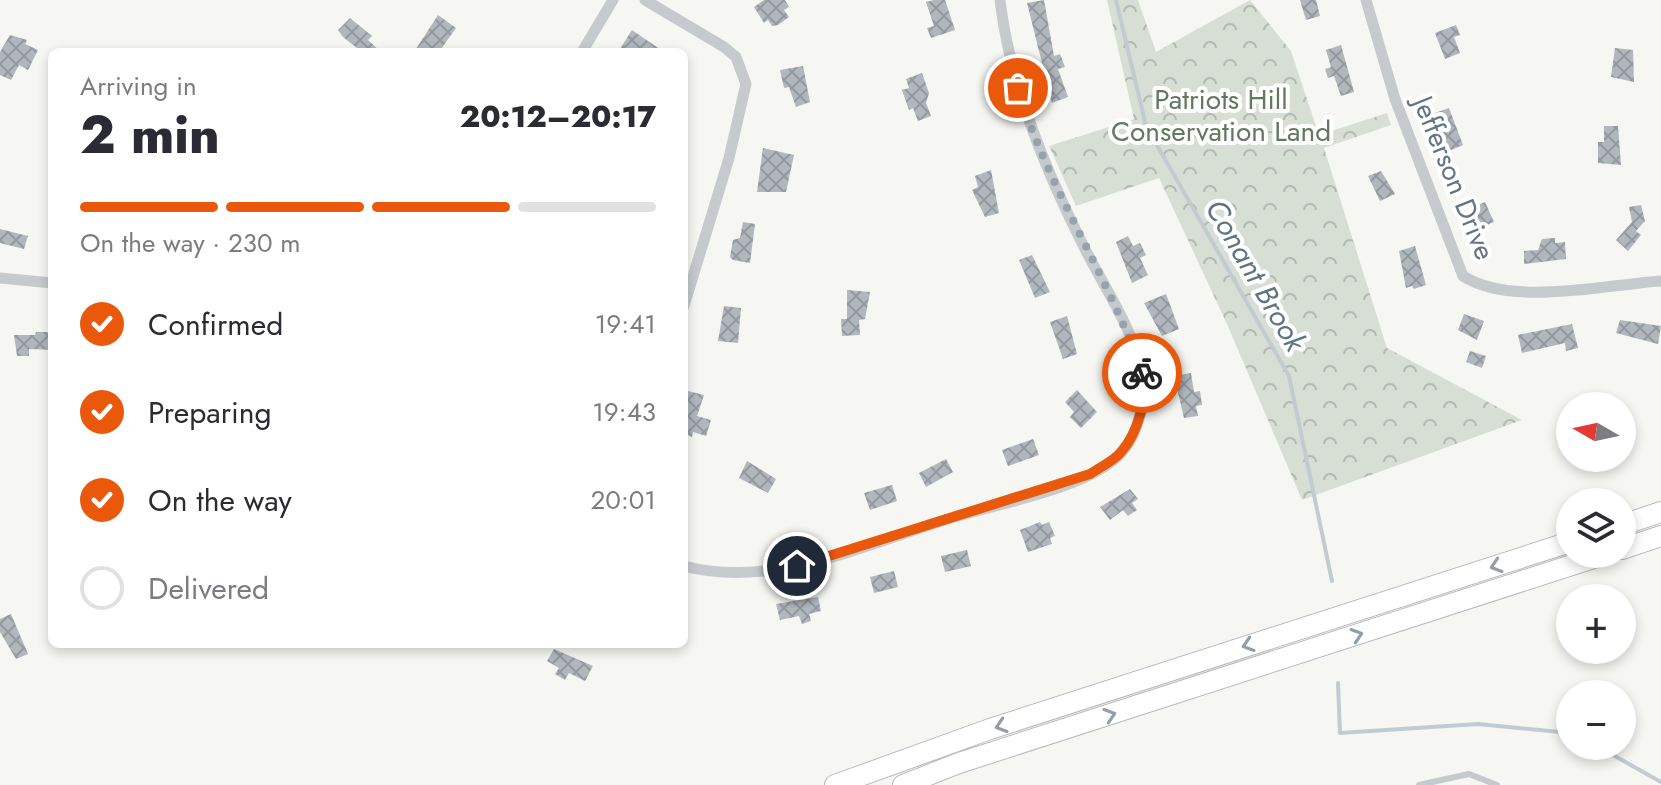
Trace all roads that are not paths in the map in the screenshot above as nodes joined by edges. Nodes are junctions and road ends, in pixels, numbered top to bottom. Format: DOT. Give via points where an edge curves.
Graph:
graph roads {
  1 [pos="613,0"];
  2 [pos="645,0"];
  3 [pos="1000,0"];
  4 [pos="1366,0"];
  5 [pos="584,48"];
  6 [pos="0,278"];
  7 [pos="1661,281"];
  8 [pos="48,283"];
  9 [pos="688,293"];
  10 [pos="1661,512"];
  11 [pos="1636,520"];
  12 [pos="1661,536"];
  13 [pos="1636,544"];
  14 [pos="1556,547"];
  15 [pos="688,567"];
  16 [pos="1563,568"];
  17 [pos="835,785"];
  18 [pos="903,785"];
  19 [pos="1419,785"];
  20 [pos="1497,785"];
  1 -- 5 [label="street"];
  2 -- 9 [label="street" via="724,47 736,57 746,84"];
  3 -- 15 [label="street" via="1026,115 1143,378 1137,425 1120,453 1074,481 797,566 742,574"];
  4 -- 7 [label="street, Jefferson Drive" via="1395,99 1463,276 1480,287 1514,291"];
  6 -- 8 [label="street"];
  10 -- 11 [label="highway"];
  12 -- 13 [label="highway"];
  14 -- 17 [label="highway, one-way" via="990,729"];
  18 -- 16 [label="highway, one-way"];
  19 -- 20 [label="lane" via="1469,774"];
}
